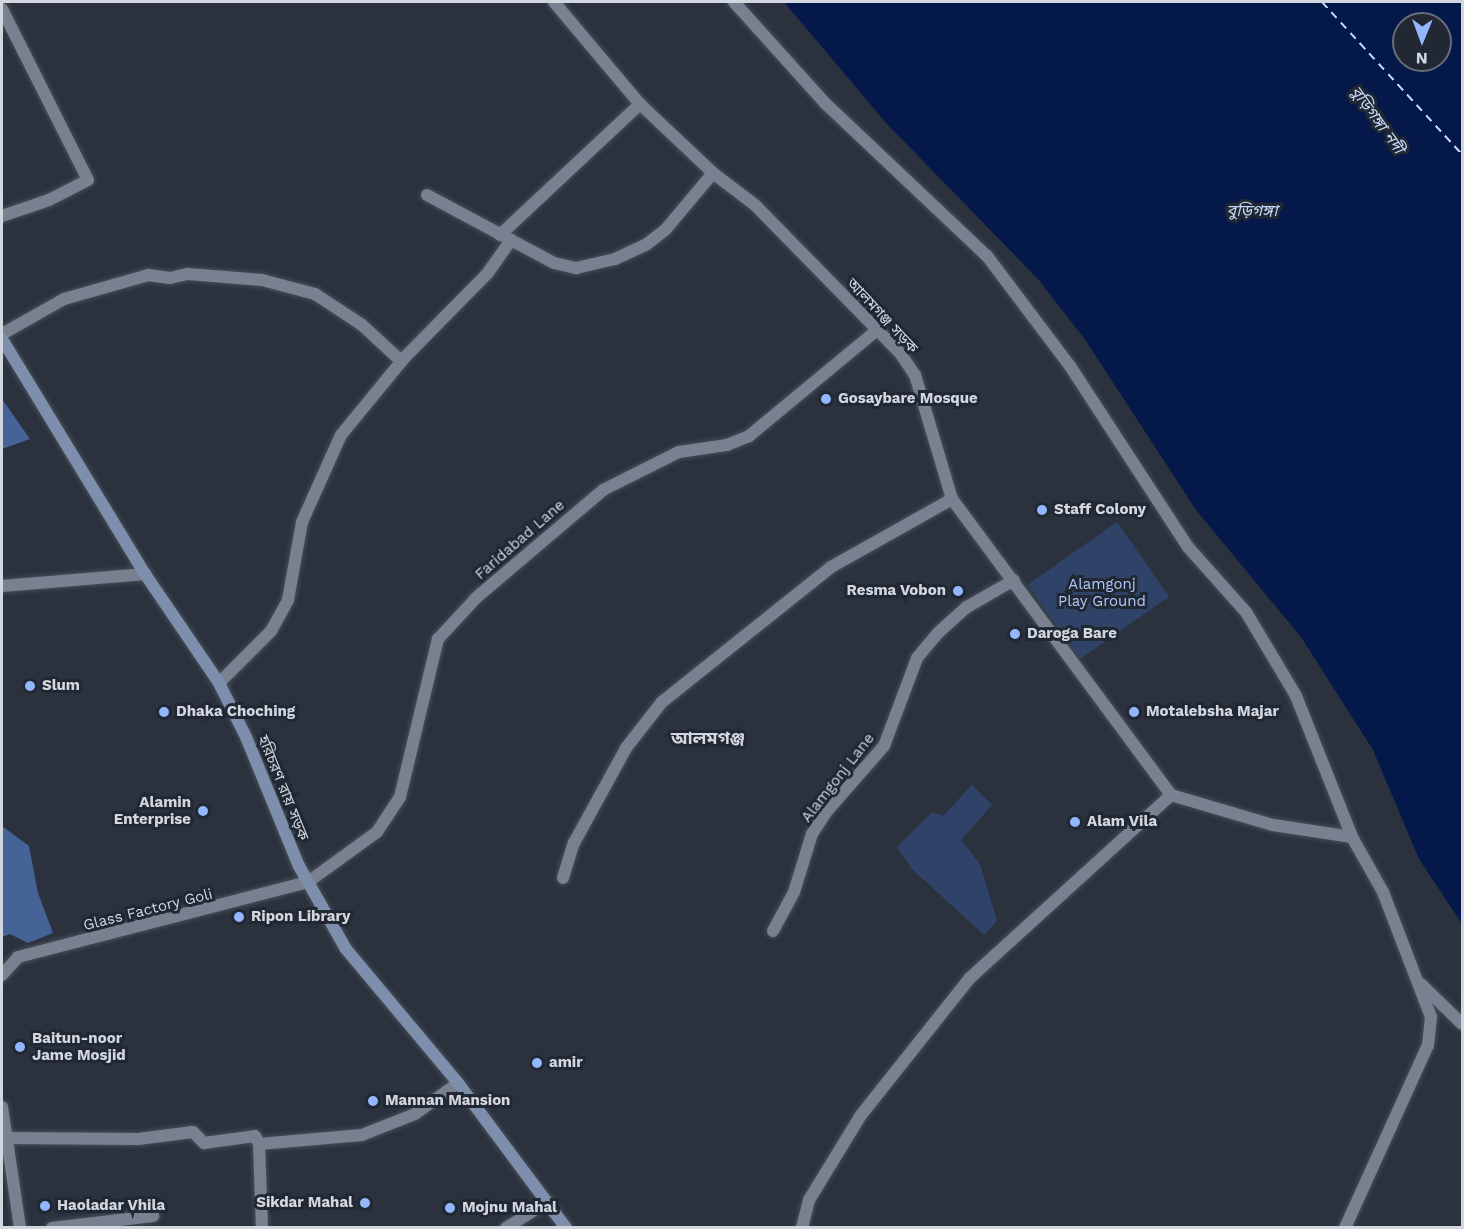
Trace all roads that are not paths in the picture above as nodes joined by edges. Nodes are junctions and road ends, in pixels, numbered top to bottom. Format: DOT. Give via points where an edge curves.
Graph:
graph roads {
  1 [pos="554,2"];
  2 [pos="734,2"];
  3 [pos="2,9"];
  4 [pos="640,104"];
  5 [pos="713,173"];
  6 [pos="427,195"];
  7 [pos="2,216"];
  8 [pos="506,237"];
  9 [pos="876,331"];
  10 [pos="2,334"];
  11 [pos="2,339"];
  12 [pos="401,361"];
  13 [pos="952,499"];
  14 [pos="145,574"];
  15 [pos="1014,580"];
  16 [pos="2,586"];
  17 [pos="219,682"];
  18 [pos="1171,795"];
  19 [pos="1352,837"];
  20 [pos="563,878"];
  21 [pos="308,882"];
  22 [pos="773,931"];
  23 [pos="2,975"];
  24 [pos="1414,977"];
  25 [pos="1462,1024"];
  26 [pos="458,1083"];
  27 [pos="2,1107"];
  28 [pos="6,1138"];
  29 [pos="259,1144"];
  30 [pos="547,1202"];
  31 [pos="153,1216"];
  32 [pos="20,1227"];
  33 [pos="52,1227"];
  34 [pos="262,1227"];
  35 [pos="506,1227"];
  36 [pos="566,1227"];
  37 [pos="802,1227"];
  38 [pos="1345,1227"];
  1 -- 4 [label="street, আলমগঞ্জ সড়ক"];
  2 -- 19 [label="street" via="826,104 987,255 1070,366 1168,519 1246,612 1273,656 1296,696"];
  3 -- 7 [label="street" via="88,180 49,200"];
  4 -- 5 [label="street, আলমগঞ্জ সড়ক"];
  4 -- 8 [label="street"];
  5 -- 8 [label="street" via="666,229 647,244 615,259 576,268 554,263"];
  5 -- 9 [label="street, আলমগঞ্জ সড়ক" via="755,205"];
  6 -- 8 [label="street"];
  8 -- 12 [label="street" via="487,274"];
  9 -- 13 [label="street, আলমগঞ্জ সড়ক" via="900,353 915,375"];
  9 -- 21 [label="street, Faridabad Lane" via="749,436 727,445 679,452 603,490 477,597 438,639 400,797 377,832"];
  10 -- 12 [label="street" via="64,299 148,275 170,278 188,274 262,280 315,294 362,325"];
  11 -- 14 [label="main road, হরিচরণ রায় সড়ক"];
  12 -- 17 [label="street" via="341,435 302,522 288,600 271,632"];
  13 -- 15 [label="street, আলমগঞ্জ সড়ক"];
  13 -- 20 [label="street" via="831,567 662,702 626,748 574,843"];
  14 -- 16 [label="street"];
  14 -- 17 [label="main road, হরিচরণ রায় সড়ক"];
  15 -- 18 [label="street, আলমগঞ্জ সড়ক"];
  15 -- 22 [label="street, Alamgonj Lane" via="967,607 917,658 884,746 812,834 794,892"];
  17 -- 21 [label="main road, হরিচরণ রায় সড়ক"];
  18 -- 19 [label="street" via="1273,825"];
  18 -- 37 [label="street" via="970,978 861,1115 809,1200"];
  19 -- 24 [label="street" via="1383,892"];
  21 -- 23 [label="street, Glass Factory Goli" via="18,957"];
  21 -- 26 [label="main road, হরিচরণ রায় সড়ক" via="368,980"];
  24 -- 25 [label="street"];
  24 -- 38 [label="street" via="1431,1017 1428,1045"];
  26 -- 29 [label="street" via="415,1114 362,1135"];
  26 -- 30 [label="main road, হরিচরণ রায় সড়ক"];
  27 -- 28 [label="street"];
  28 -- 29 [label="street" via="138,1139 193,1132 204,1143 255,1136"];
  28 -- 32 [label="street"];
  29 -- 34 [label="street"];
  30 -- 35 [label="street"];
  30 -- 36 [label="main road, হরিচরণ রায় সড়ক"];
  31 -- 33 [label="street"];
}
